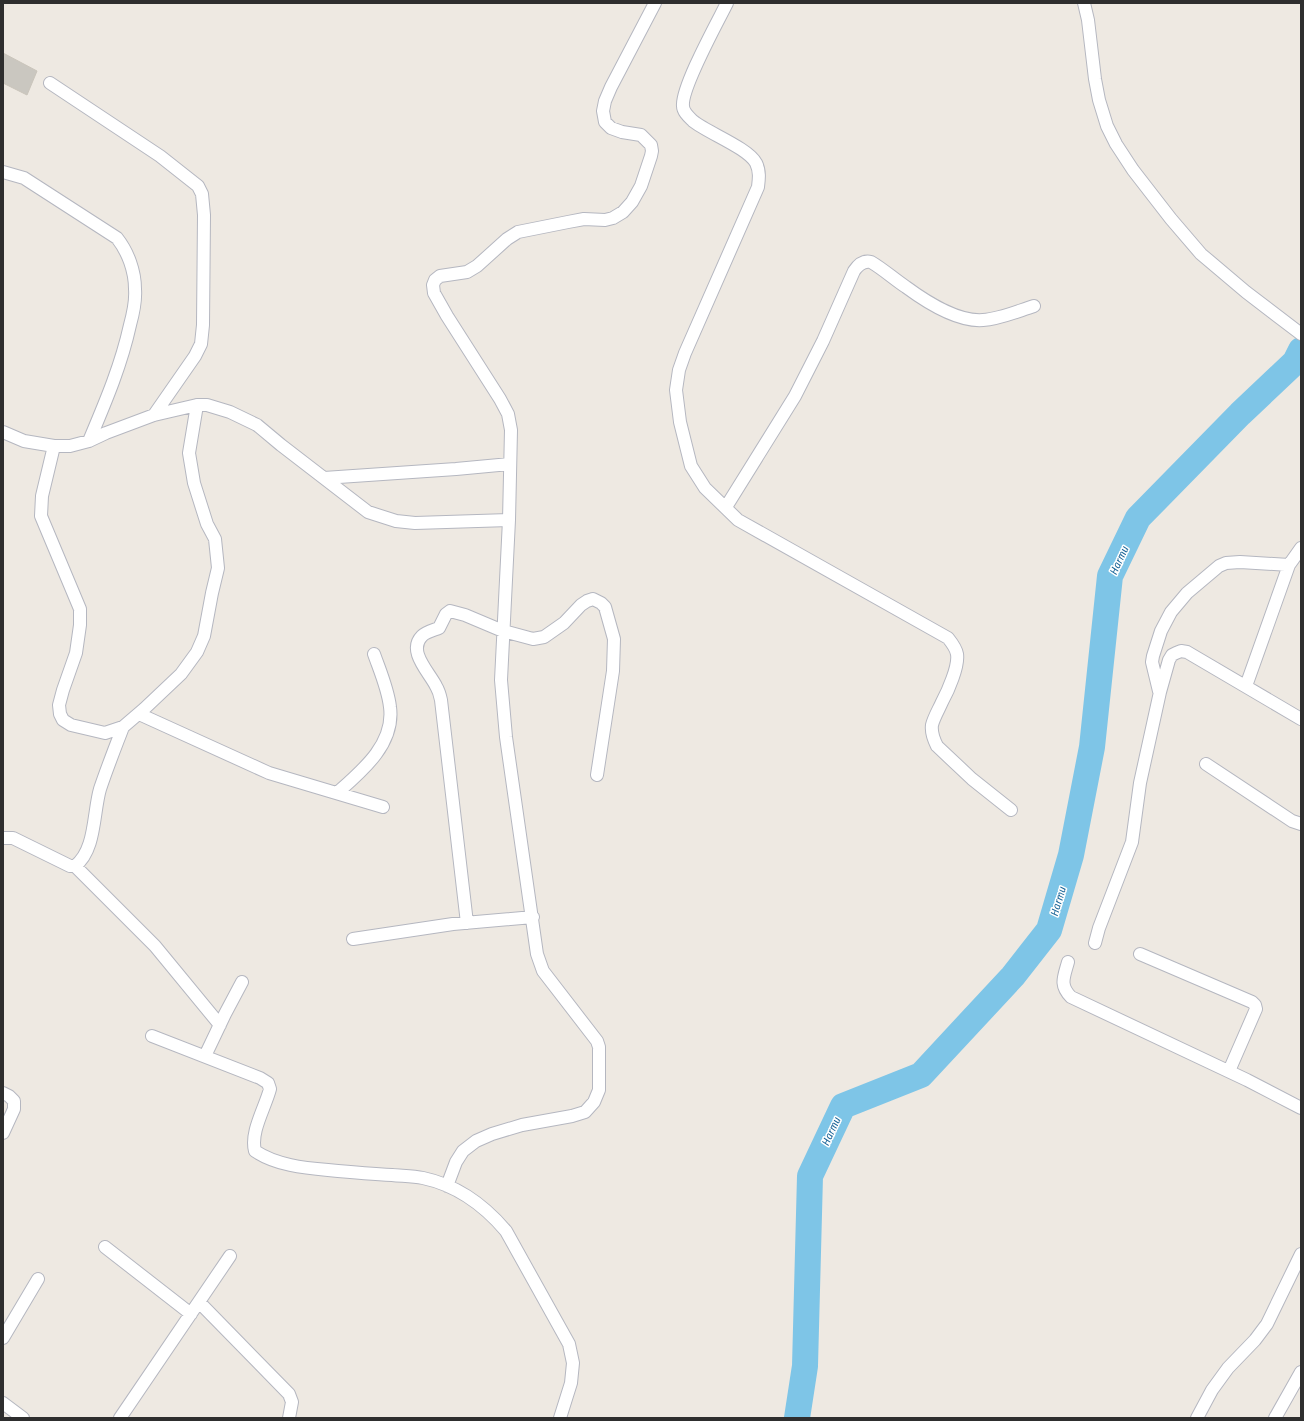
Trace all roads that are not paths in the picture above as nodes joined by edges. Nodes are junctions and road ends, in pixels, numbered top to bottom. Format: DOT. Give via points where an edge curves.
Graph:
graph roads {
  1 [pos="654,3"];
  2 [pos="727,3"];
  3 [pos="1084,3"];
  4 [pos="50,83"];
  5 [pos="3,172"];
  6 [pos="1034,306"];
  7 [pos="1301,334"];
  8 [pos="197,405"];
  9 [pos="154,415"];
  10 [pos="3,432"];
  11 [pos="89,441"];
  12 [pos="54,446"];
  13 [pos="510,464"];
  14 [pos="324,478"];
  15 [pos="726,507"];
  16 [pos="509,520"];
  17 [pos="1301,548"];
  18 [pos="1289,565"];
  19 [pos="503,631"];
  20 [pos="374,654"];
  21 [pos="1246,686"];
  22 [pos="1160,692"];
  23 [pos="139,714"];
  24 [pos="1301,719"];
  25 [pos="123,727"];
  26 [pos="1206,764"];
  27 [pos="597,775"];
  28 [pos="337,793"];
  29 [pos="383,807"];
  30 [pos="1011,810"];
  31 [pos="1301,824"];
  32 [pos="3,838"];
  33 [pos="75,866"];
  34 [pos="533,917"];
  35 [pos="467,923"];
  36 [pos="352,939"];
  37 [pos="1095,943"];
  38 [pos="1140,954"];
  39 [pos="1068,962"];
  40 [pos="242,982"];
  41 [pos="220,1025"];
  42 [pos="152,1036"];
  43 [pos="205,1056"];
  44 [pos="1229,1071"];
  45 [pos="3,1093"];
  46 [pos="1301,1108"];
  47 [pos="3,1132"];
  48 [pos="447,1186"];
  49 [pos="104,1248"];
  50 [pos="1301,1254"];
  51 [pos="230,1256"];
  52 [pos="38,1279"];
  53 [pos="199,1302"];
  54 [pos="191,1314"];
  55 [pos="3,1338"];
  56 [pos="1301,1372"];
  57 [pos="3,1403"];
  58 [pos="23,1418"];
  59 [pos="120,1418"];
  60 [pos="289,1418"];
  61 [pos="560,1418"];
  62 [pos="1197,1418"];
  63 [pos="1275,1418"];
  1 -- 13 [label="street" via="611,87 603,111 605,122 611,128 641,135 651,145 651,156 641,186 632,202 613,218 584,219 518,232 467,272 440,276 433,285 434,293 447,316 508,414 511,430"];
  2 -- 15 [label="street" via="688,84 683,106 688,115 702,127 752,158 758,170 759,180 685,353 676,390 680,422 691,466 705,488"];
  3 -- 7 [label="street" via="1099,100 1107,126 1133,170 1201,254"];
  4 -- 9 [label="street" via="160,156 198,186 202,194 204,214 201,344"];
  5 -- 11 [label="street" via="24,178 117,238 127,254 135,289 134,309 112,387"];
  6 -- 15 [label="street" via="990,319 970,319 933,304 871,262 860,264 854,271 795,396"];
  8 -- 9 [label="street"];
  8 -- 14 [label="street" via="208,405 252,422"];
  8 -- 23 [label="street" via="189,453 194,483 207,524 215,539 218,568 204,636 197,652 181,674"];
  9 -- 11 [label="street"];
  10 -- 12 [label="street" via="24,441"];
  11 -- 12 [label="street" via="70,446"];
  12 -- 25 [label="street" via="42,496 41,516 80,609 76,653 59,705 60,714 63,720 71,725 105,733"];
  13 -- 14 [label="street"];
  13 -- 16 [label="street"];
  14 -- 16 [label="street" via="368,512 396,521 414,523"];
  15 -- 30 [label="street" via="738,520 948,638 957,655 946,694 932,725 934,739 937,746 972,779"];
  16 -- 19 [label="street"];
  17 -- 18 [label="street"];
  18 -- 21 [label="street"];
  18 -- 22 [label="street" via="1226,563 1187,593 1171,612 1161,631 1153,656 1152,662"];
  19 -- 27 [label="street" via="540,639 564,624 587,601 596,600 605,607 614,639 613,671"];
  19 -- 34 [label="street" via="501,680 506,737"];
  19 -- 35 [label="street" via="450,611 440,628 423,635 418,647 421,662 436,684 441,700"];
  20 -- 28 [label="street" via="391,708 389,728 383,745 358,774"];
  21 -- 22 [label="street" via="1182,651 1172,655 1169,660"];
  21 -- 24 [label="street"];
  22 -- 37 [label="street" via="1140,782 1132,842"];
  23 -- 25 [label="street"];
  23 -- 28 [label="street" via="269,773"];
  25 -- 33 [label="street" via="100,788 89,846 82,861"];
  26 -- 31 [label="street" via="1292,821"];
  28 -- 29 [label="street"];
  32 -- 33 [label="street" via="12,838 65,864"];
  33 -- 41 [label="street" via="155,946"];
  34 -- 35 [label="street"];
  34 -- 48 [label="street" via="537,954 543,971 597,1041 598,1090 594,1102 585,1112 522,1125 476,1141 463,1151"];
  35 -- 36 [label="street"];
  38 -- 44 [label="street" via="1255,1005 1256,1009"];
  39 -- 44 [label="street" via="1063,984 1071,997"];
  40 -- 41 [label="street"];
  41 -- 43 [label="street"];
  42 -- 43 [label="street"];
  43 -- 48 [label="street" via="268,1083 270,1089 253,1144 255,1151 264,1157 316,1169 422,1178"];
  44 -- 46 [label="street"];
  45 -- 47 [label="street" via="14,1102 14,1109"];
  48 -- 61 [label="street" via="481,1205 506,1231 569,1344 573,1363 571,1383"];
  49 -- 54 [label="street"];
  50 -- 62 [label="street" via="1267,1324 1228,1368 1212,1390"];
  51 -- 53 [label="street"];
  52 -- 55 [label="street"];
  53 -- 54 [label="street"];
  53 -- 60 [label="street" via="289,1394 292,1402"];
  54 -- 59 [label="street"];
  56 -- 63 [label="street"];
  57 -- 58 [label="street"];
}
